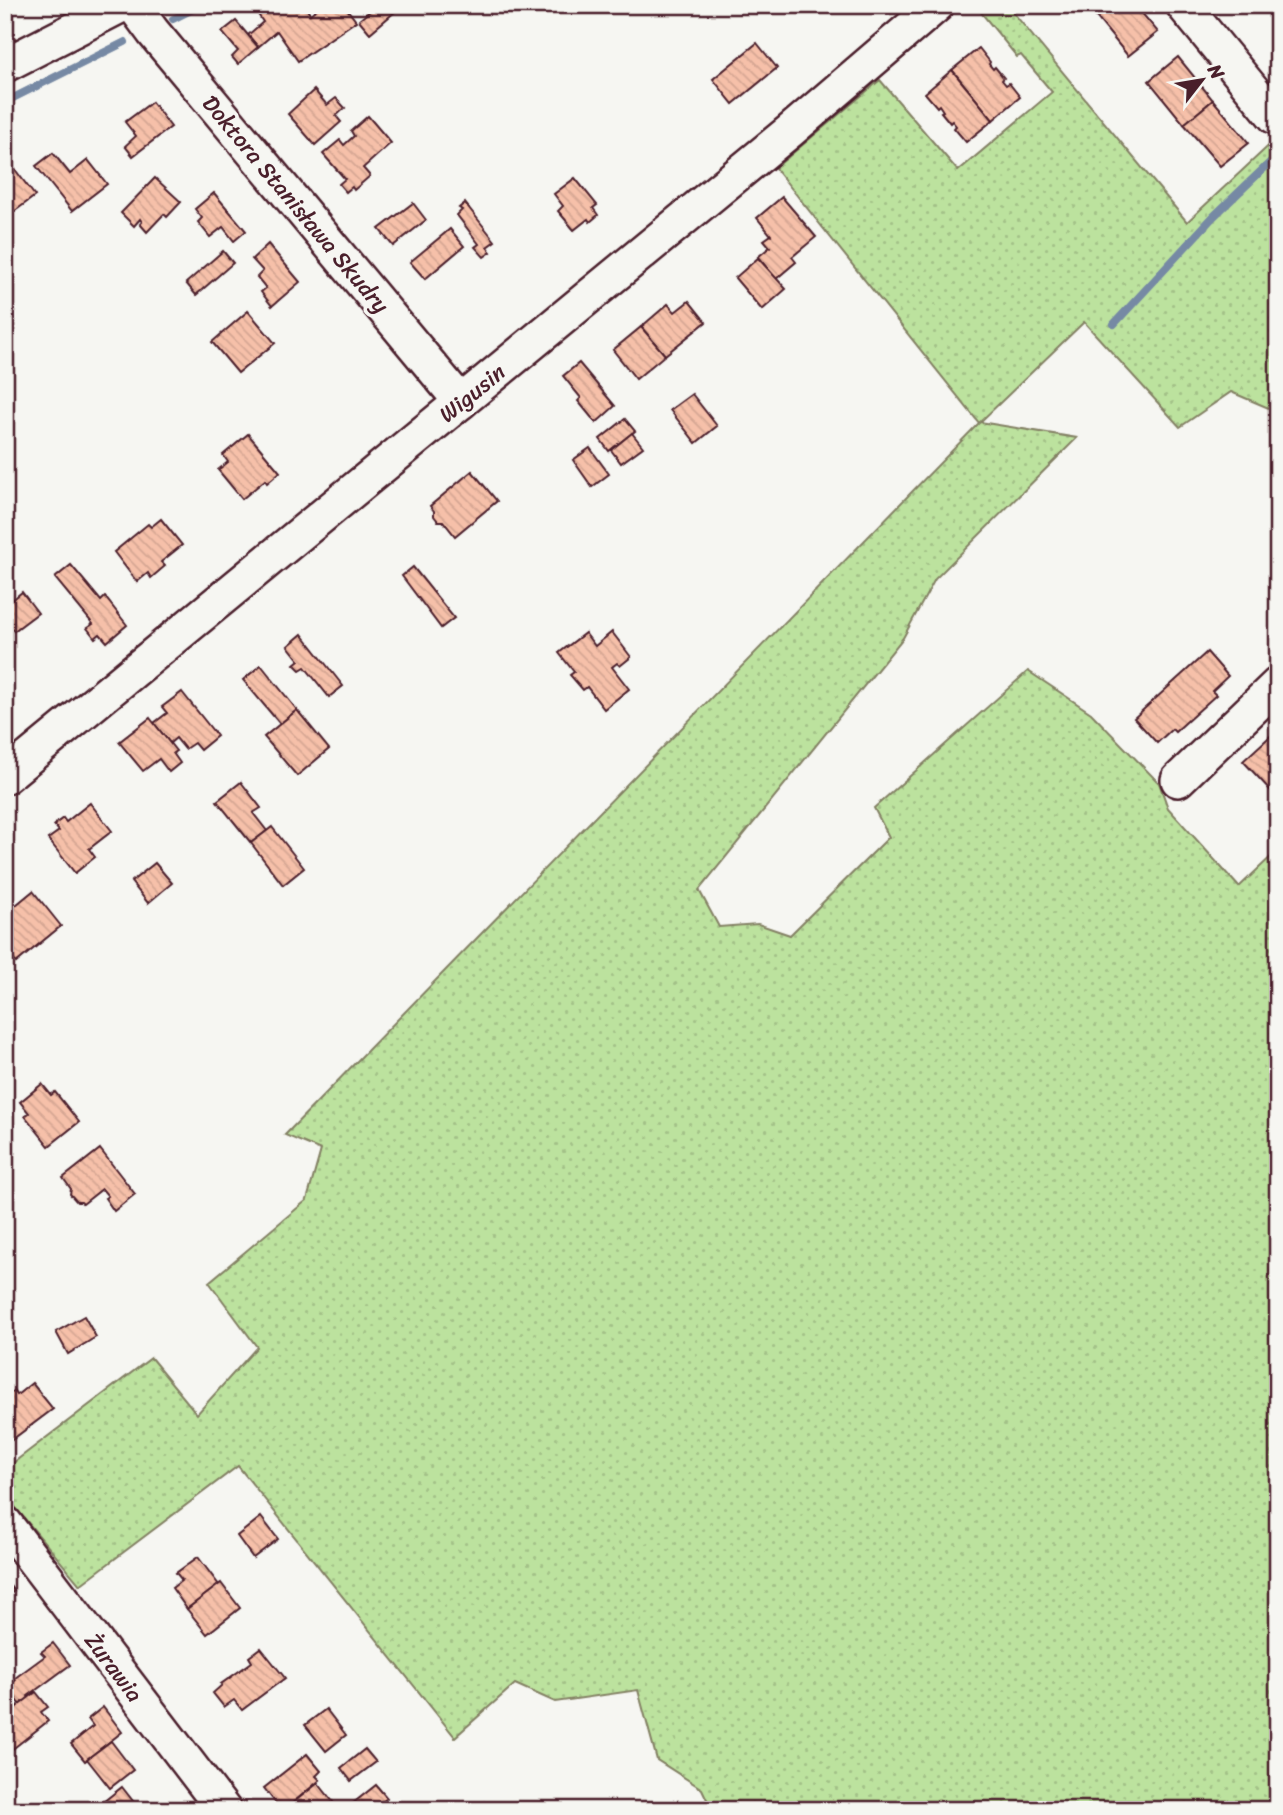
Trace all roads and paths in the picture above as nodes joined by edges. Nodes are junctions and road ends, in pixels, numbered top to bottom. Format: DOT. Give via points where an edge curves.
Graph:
graph roads {
  1 [pos="122,5"];
  2 [pos="133,5"];
  3 [pos="937,5"];
  4 [pos="1183,5"];
  5 [pos="5,65"];
  6 [pos="1275,117"];
  7 [pos="461,402"];
  8 [pos="1278,684"];
  9 [pos="5,777"];
  10 [pos="1178,780"];
  11 [pos="5,1524"];
  12 [pos="224,1810"];
  1 -- 5 [label="street"];
  2 -- 7 [label="street, Doktora Stanisława Skudry"];
  3 -- 7 [label="street, Wigusin"];
  4 -- 6 [label="street"];
  7 -- 9 [label="street, Wigusin"];
  8 -- 10 [label="street"];
  11 -- 12 [label="street, Żurawia"];
}
